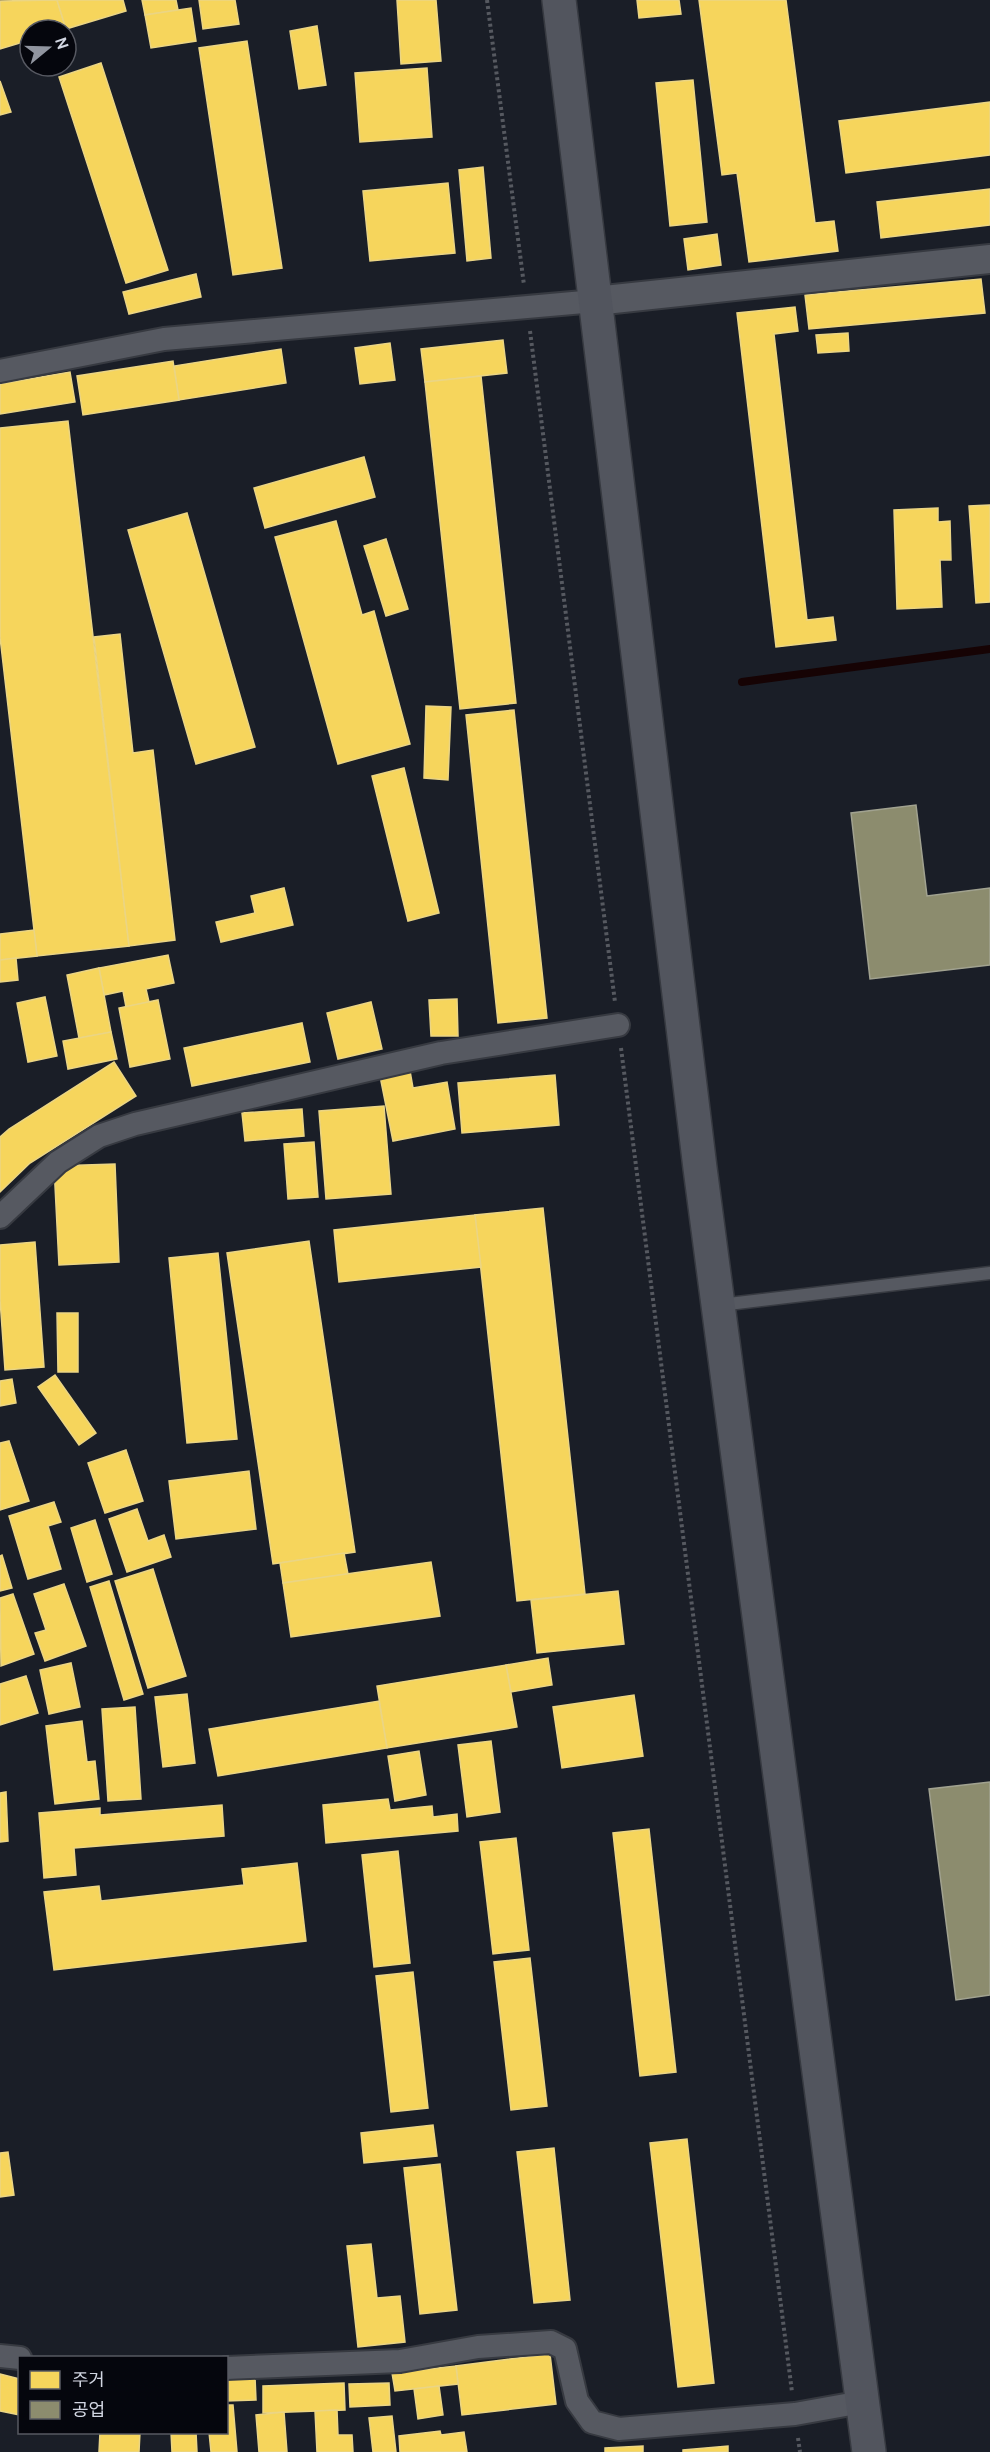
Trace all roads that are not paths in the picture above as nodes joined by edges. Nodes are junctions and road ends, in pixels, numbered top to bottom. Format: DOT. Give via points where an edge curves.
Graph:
graph roads {
  1 [pos="559,0"];
  2 [pos="990,259"];
  3 [pos="595,301"];
  4 [pos="0,371"];
  5 [pos="618,1025"];
  6 [pos="0,1217"];
  7 [pos="990,1273"];
  8 [pos="719,1305"];
  9 [pos="0,2356"];
  10 [pos="18,2358"];
  11 [pos="228,2368"];
  12 [pos="862,2402"];
  13 [pos="869,2452"];
  1 -- 3 [label="main road"];
  2 -- 3 [label="street"];
  3 -- 4 [label="street" via="164,339"];
  3 -- 8 [label="main road"];
  5 -- 6 [label="street" via="441,1053 135,1124 99,1136 58,1162"];
  7 -- 8 [label="lane"];
  8 -- 12 [label="main road"];
  9 -- 10 [label="street"];
  11 -- 12 [label="street" via="400,2361 478,2347 551,2342 565,2349 577,2401 592,2422 619,2429 795,2414"];
  12 -- 13 [label="main road"];
}
